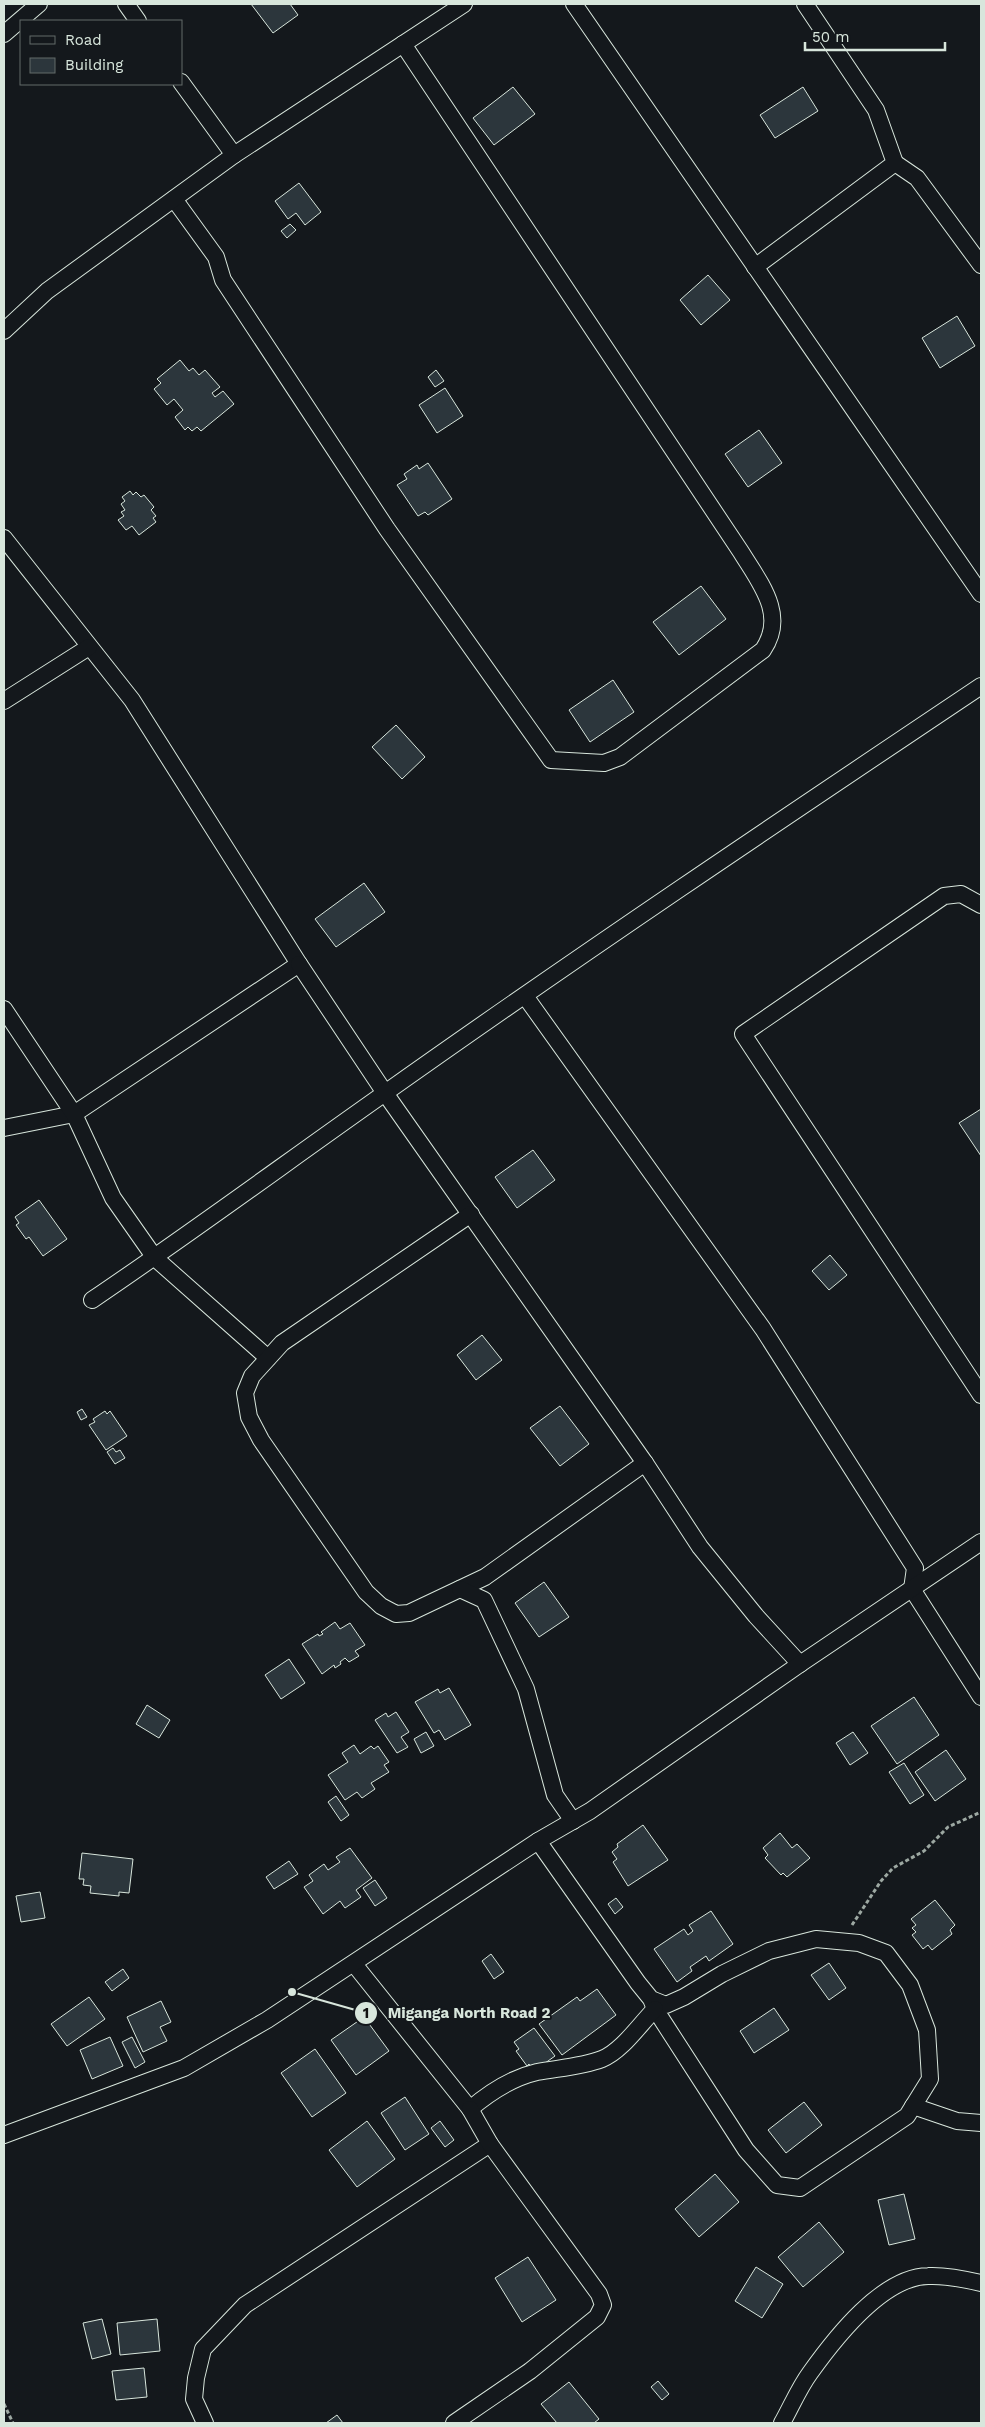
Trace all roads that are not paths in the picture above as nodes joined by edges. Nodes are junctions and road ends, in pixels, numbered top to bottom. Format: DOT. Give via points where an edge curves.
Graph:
graph roads {
  1 [pos="39,4"];
  2 [pos="126,4"];
  3 [pos="464,4"];
  4 [pos="574,4"];
  5 [pos="805,4"];
  6 [pos="20,20"];
  7 [pos="20,20"];
  8 [pos="137,20"];
  9 [pos="4,34"];
  10 [pos="403,44"];
  11 [pos="182,83"];
  12 [pos="234,155"];
  13 [pos="895,163"];
  14 [pos="174,199"];
  15 [pos="981,265"];
  16 [pos="755,267"];
  17 [pos="4,331"];
  18 [pos="4,538"];
  19 [pos="981,594"];
  20 [pos="90,647"];
  21 [pos="981,686"];
  22 [pos="4,701"];
  23 [pos="981,905"];
  24 [pos="299,964"];
  25 [pos="525,996"];
  26 [pos="4,1010"];
  27 [pos="385,1093"];
  28 [pos="74,1114"];
  29 [pos="4,1128"];
  30 [pos="471,1214"];
  31 [pos="155,1258"];
  32 [pos="92,1300"];
  33 [pos="268,1358"];
  34 [pos="981,1395"];
  35 [pos="645,1463"];
  36 [pos="981,1542"];
  37 [pos="460,1589"];
  38 [pos="912,1589"];
  39 [pos="800,1664"];
  40 [pos="981,1696"];
  41 [pos="573,1821"];
  42 [pos="538,1840"];
  43 [pos="354,1964"];
  44 [pos="653,2004"];
  45 [pos="913,2106"];
  46 [pos="470,2109"];
  47 [pos="981,2123"];
  48 [pos="4,2135"];
  49 [pos="490,2144"];
  50 [pos="981,2283"];
  51 [pos="205,2423"];
  52 [pos="454,2423"];
  53 [pos="782,2423"];
  1 -- 7 [label="street"];
  2 -- 8 [label="street"];
  3 -- 10 [label="street"];
  4 -- 16 [label="street"];
  5 -- 13 [label="street" via="876,110"];
  6 -- 9 [label="street"];
  10 -- 12 [label="street"];
  10 -- 14 [label="street" via="736,544 772,606 773,628 764,650 620,757 604,763 551,760 387,529 223,280 216,257"];
  11 -- 12 [label="street"];
  12 -- 14 [label="street"];
  13 -- 15 [label="street" via="917,178"];
  13 -- 16 [label="street"];
  14 -- 17 [label="street" via="48,291"];
  16 -- 19 [label="street"];
  18 -- 20 [label="street"];
  20 -- 22 [label="street"];
  20 -- 24 [label="street" via="132,700"];
  21 -- 25 [label="street"];
  23 -- 34 [label="street" via="961,894 944,896 743,1034"];
  24 -- 27 [label="street"];
  24 -- 28 [label="street"];
  25 -- 27 [label="street"];
  25 -- 38 [label="street" via="763,1329 916,1568"];
  26 -- 28 [label="street"];
  27 -- 30 [label="street"];
  27 -- 31 [label="street"];
  28 -- 29 [label="street"];
  28 -- 31 [label="street" via="113,1198"];
  30 -- 33 [label="street" via="282,1343"];
  30 -- 35 [label="street"];
  31 -- 32 [label="street"];
  31 -- 33 [label="street"];
  33 -- 37 [label="street" via="252,1376 244,1393 248,1417 366,1592 396,1614 409,1612"];
  35 -- 37 [label="street" via="485,1576"];
  35 -- 39 [label="street" via="700,1547"];
  36 -- 38 [label="street"];
  37 -- 41 [label="street" via="484,1600 526,1689 555,1795"];
  38 -- 39 [label="street"];
  38 -- 40 [label="street"];
  39 -- 41 [label="street"];
  41 -- 42 [label="street"];
  42 -- 43 [label="street"];
  42 -- 44 [label="street"];
  43 -- 46 [label="street"];
  43 -- 48 [label="street" via="268,2020 184,2068"];
  44 -- 45 [label="street" via="746,2150 777,2185 800,2188 907,2116"];
  44 -- 45 [label="street" via="666,2005 769,1951 816,1939 859,1944 886,1953 910,1985 927,2030 930,2079"];
  44 -- 46 [label="street" via="623,2044 602,2059 536,2072 512,2081 499,2086"];
  45 -- 47 [label="street" via="956,2121"];
  46 -- 49 [label="street"];
  49 -- 51 [label="street" via="245,2305 203,2350 194,2399"];
  49 -- 52 [label="street" via="604,2305 597,2317 530,2371"];
  50 -- 53 [label="street" via="963,2278 927,2276 897,2284 853,2318 809,2374"];
}
